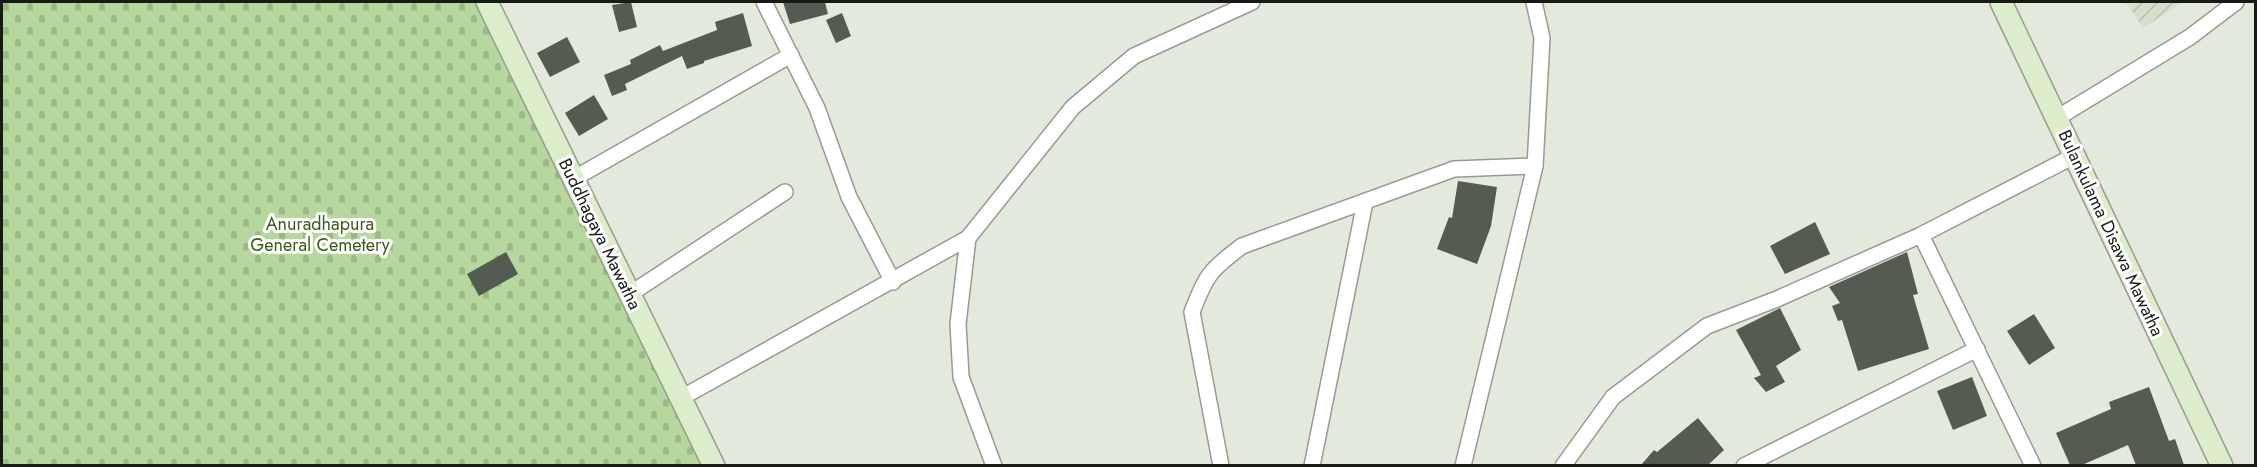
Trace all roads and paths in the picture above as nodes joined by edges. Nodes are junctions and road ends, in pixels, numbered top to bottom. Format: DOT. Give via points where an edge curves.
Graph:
graph roads {
  1 [pos="487,2"];
  2 [pos="764,2"];
  3 [pos="1252,2"];
  4 [pos="1534,2"];
  5 [pos="2001,2"];
  6 [pos="2236,2"];
  7 [pos="790,56"];
  8 [pos="2057,118"];
  9 [pos="2074,156"];
  10 [pos="1535,166"];
  11 [pos="573,179"];
  12 [pos="785,192"];
  13 [pos="1365,202"];
  14 [pos="1921,235"];
  15 [pos="968,238"];
  16 [pos="892,282"];
  17 [pos="630,294"];
  18 [pos="1977,349"];
  19 [pos="681,398"];
  20 [pos="714,465"];
  21 [pos="993,465"];
  22 [pos="1221,465"];
  23 [pos="1312,465"];
  24 [pos="1463,465"];
  25 [pos="1563,465"];
  26 [pos="1744,465"];
  27 [pos="2033,465"];
  28 [pos="2222,465"];
  1 -- 11 [label="main road, Buddhagaya Mawatha"];
  2 -- 7 [label="street"];
  3 -- 15 [label="street" via="1134,56 1073,107"];
  4 -- 10 [label="street" via="1542,38"];
  5 -- 8 [label="main road, Bulankulama Disawa Mawatha"];
  6 -- 8 [label="street" via="2190,37"];
  7 -- 11 [label="street"];
  7 -- 16 [label="street" via="817,108 849,197"];
  8 -- 9 [label="main road, Bulankulama Disawa Mawatha"];
  9 -- 14 [label="street"];
  9 -- 28 [label="main road, Bulankulama Disawa Mawatha"];
  10 -- 13 [label="street" via="1454,169"];
  10 -- 24 [label="street"];
  11 -- 17 [label="main road, Buddhagaya Mawatha"];
  12 -- 17 [label="street"];
  13 -- 22 [label="street" via="1242,246 1213,268 1201,288 1192,312"];
  13 -- 23 [label="street"];
  14 -- 18 [label="street"];
  14 -- 25 [label="street" via="1707,326 1613,397"];
  15 -- 16 [label="street"];
  15 -- 21 [label="street" via="958,324 961,377"];
  16 -- 19 [label="street"];
  17 -- 19 [label="main road, Buddhagaya Mawatha"];
  18 -- 26 [label="street"];
  18 -- 27 [label="street"];
  19 -- 20 [label="main road, Buddhagaya Mawatha"];
}
